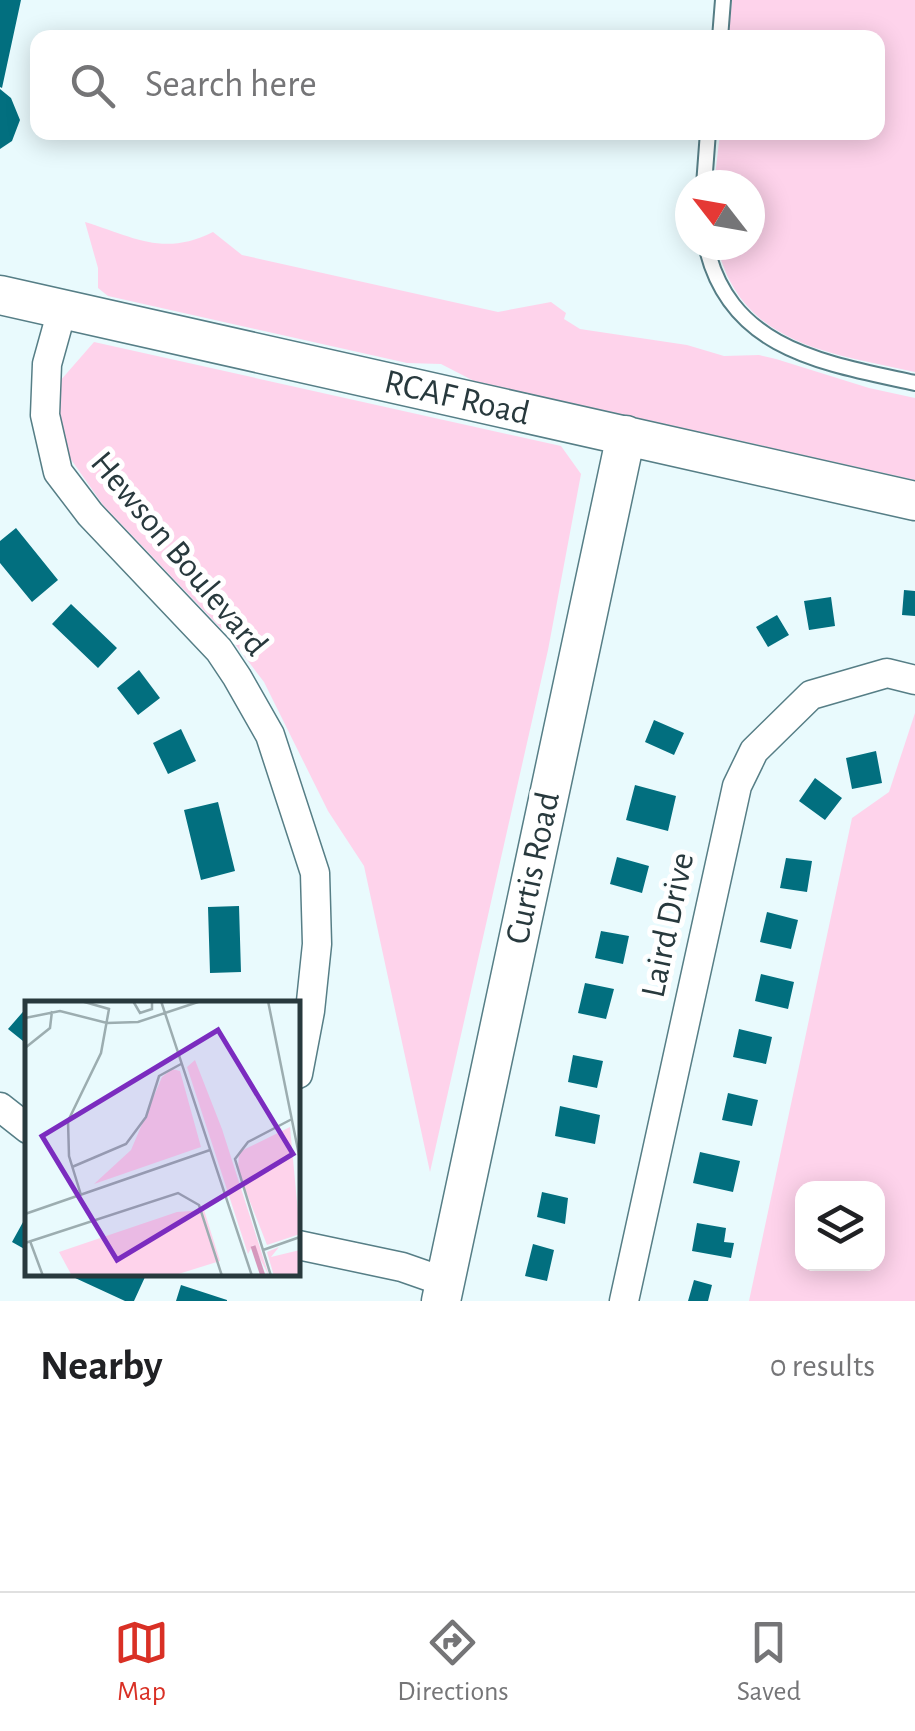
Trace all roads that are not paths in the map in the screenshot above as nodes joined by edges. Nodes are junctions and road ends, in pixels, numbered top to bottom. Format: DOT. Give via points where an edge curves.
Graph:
graph roads {
  1 [pos="723,0"];
  2 [pos="721,30"];
  3 [pos="707,140"];
  4 [pos="705,170"];
  5 [pos="709,260"];
  6 [pos="0,295"];
  7 [pos="62,310"];
  8 [pos="915,383"];
  9 [pos="626,436"];
  10 [pos="915,501"];
  11 [pos="915,680"];
  12 [pos="300,1064"];
  13 [pos="0,1107"];
  14 [pos="25,1127"];
  15 [pos="300,1245"];
  16 [pos="443,1291"];
  17 [pos="624,1301"];
  1 -- 2 [label="lane"];
  3 -- 4 [label="lane"];
  5 -- 8 [label="lane" via="755,331 820,359"];
  6 -- 7 [label="main road, RCAF Road"];
  7 -- 9 [label="main road, RCAF Road"];
  7 -- 12 [label="street, Hewson Boulevard" via="47,364 45,415 58,472 237,677 270,734 314,873 317,944"];
  9 -- 10 [label="main road, RCAF Road"];
  9 -- 16 [label="main road, Curtis Road"];
  11 -- 17 [label="street, Laird Drive" via="887,673 810,695 754,751 737,786"];
  13 -- 14 [label="street"];
  15 -- 16 [label="street" via="402,1266"];
}
